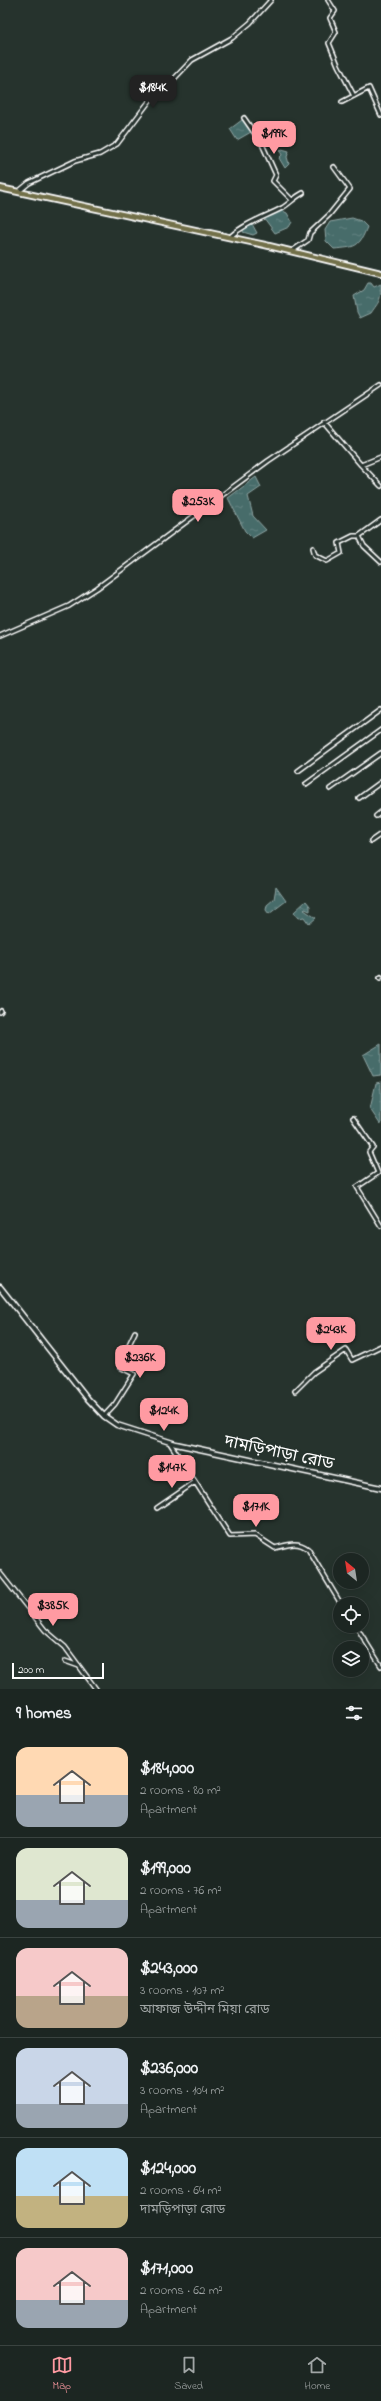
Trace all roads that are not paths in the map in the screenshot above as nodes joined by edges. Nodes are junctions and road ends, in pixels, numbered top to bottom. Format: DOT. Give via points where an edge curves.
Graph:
graph roads {
  1 [pos="271,0"];
  2 [pos="328,0"];
  3 [pos="354,96"];
  4 [pos="342,102"];
  5 [pos="381,115"];
  6 [pos="244,118"];
  7 [pos="334,167"];
  8 [pos="0,188"];
  9 [pos="18,192"];
  10 [pos="302,193"];
  11 [pos="292,200"];
  12 [pos="230,237"];
  13 [pos="292,251"];
  14 [pos="381,273"];
  15 [pos="381,385"];
  16 [pos="324,422"];
  17 [pos="381,457"];
  18 [pos="361,465"];
  19 [pos="381,486"];
  20 [pos="381,520"];
  21 [pos="359,536"];
  22 [pos="313,548"];
  23 [pos="381,562"];
  24 [pos="0,636"];
  25 [pos="381,710"];
  26 [pos="381,730"];
  27 [pos="381,754"];
  28 [pos="298,770"];
  29 [pos="381,782"];
  30 [pos="306,784"];
  31 [pos="330,789"];
  32 [pos="358,798"];
  33 [pos="381,812"];
  34 [pos="376,816"];
  35 [pos="381,834"];
  36 [pos="371,841"];
  37 [pos="353,1118"];
  38 [pos="378,1173"];
  39 [pos="381,1177"];
  40 [pos="381,1226"];
  41 [pos="0,1287"];
  42 [pos="135,1332"];
  43 [pos="381,1346"];
  44 [pos="295,1390"];
  45 [pos="104,1416"];
  46 [pos="170,1443"];
  47 [pos="195,1482"];
  48 [pos="381,1488"];
  49 [pos="157,1508"];
  50 [pos="0,1573"];
  51 [pos="337,1597"];
  52 [pos="360,1633"];
  53 [pos="65,1661"];
  54 [pos="79,1666"];
  55 [pos="381,1666"];
  56 [pos="96,1689"];
  1 -- 9 [label="street" via="232,38 192,60 154,95 117,144 100,154 75,161"];
  2 -- 3 [label="street" via="335,11 330,18 336,32 329,43"];
  3 -- 4 [label="street"];
  3 -- 5 [label="street" via="369,88"];
  6 -- 11 [label="street" via="262,144 276,175 273,181"];
  7 -- 13 [label="street" via="350,188 329,215 310,233 308,240"];
  8 -- 9 [label="main road"];
  9 -- 12 [label="main road"];
  10 -- 11 [label="street"];
  11 -- 12 [label="street" via="237,230"];
  12 -- 13 [label="main road"];
  13 -- 14 [label="main road"];
  15 -- 16 [label="street"];
  16 -- 18 [label="street"];
  16 -- 24 [label="street" via="97,588 69,606"];
  17 -- 18 [label="street"];
  18 -- 19 [label="street"];
  20 -- 21 [label="street"];
  21 -- 22 [label="street" via="339,543 341,553 327,561 315,555"];
  21 -- 23 [label="street" via="364,546"];
  25 -- 28 [label="street"];
  26 -- 30 [label="street"];
  27 -- 31 [label="street"];
  29 -- 32 [label="street"];
  33 -- 34 [label="street"];
  35 -- 36 [label="street"];
  37 -- 38 [label="street" via="373,1147 369,1152"];
  38 -- 39 [label="street"];
  38 -- 40 [label="street" via="357,1187"];
  41 -- 45 [label="main road, দামড়িপাড়া রোড"];
  42 -- 45 [label="street" via="125,1353 128,1354 120,1367 134,1374"];
  43 -- 44 [label="street" via="352,1360 346,1350 314,1372"];
  45 -- 46 [label="main road, দামড়িপাড়া রোড" via="126,1429"];
  46 -- 47 [label="street"];
  46 -- 48 [label="main road, দামড়িপাড়া রোড"];
  47 -- 49 [label="street"];
  47 -- 51 [label="street" via="230,1536 255,1535 275,1548 296,1543 303,1545 308,1549"];
  50 -- 54 [label="street" via="45,1630 64,1647"];
  52 -- 55 [label="street"];
  53 -- 54 [label="street"];
  54 -- 56 [label="street"];
}
